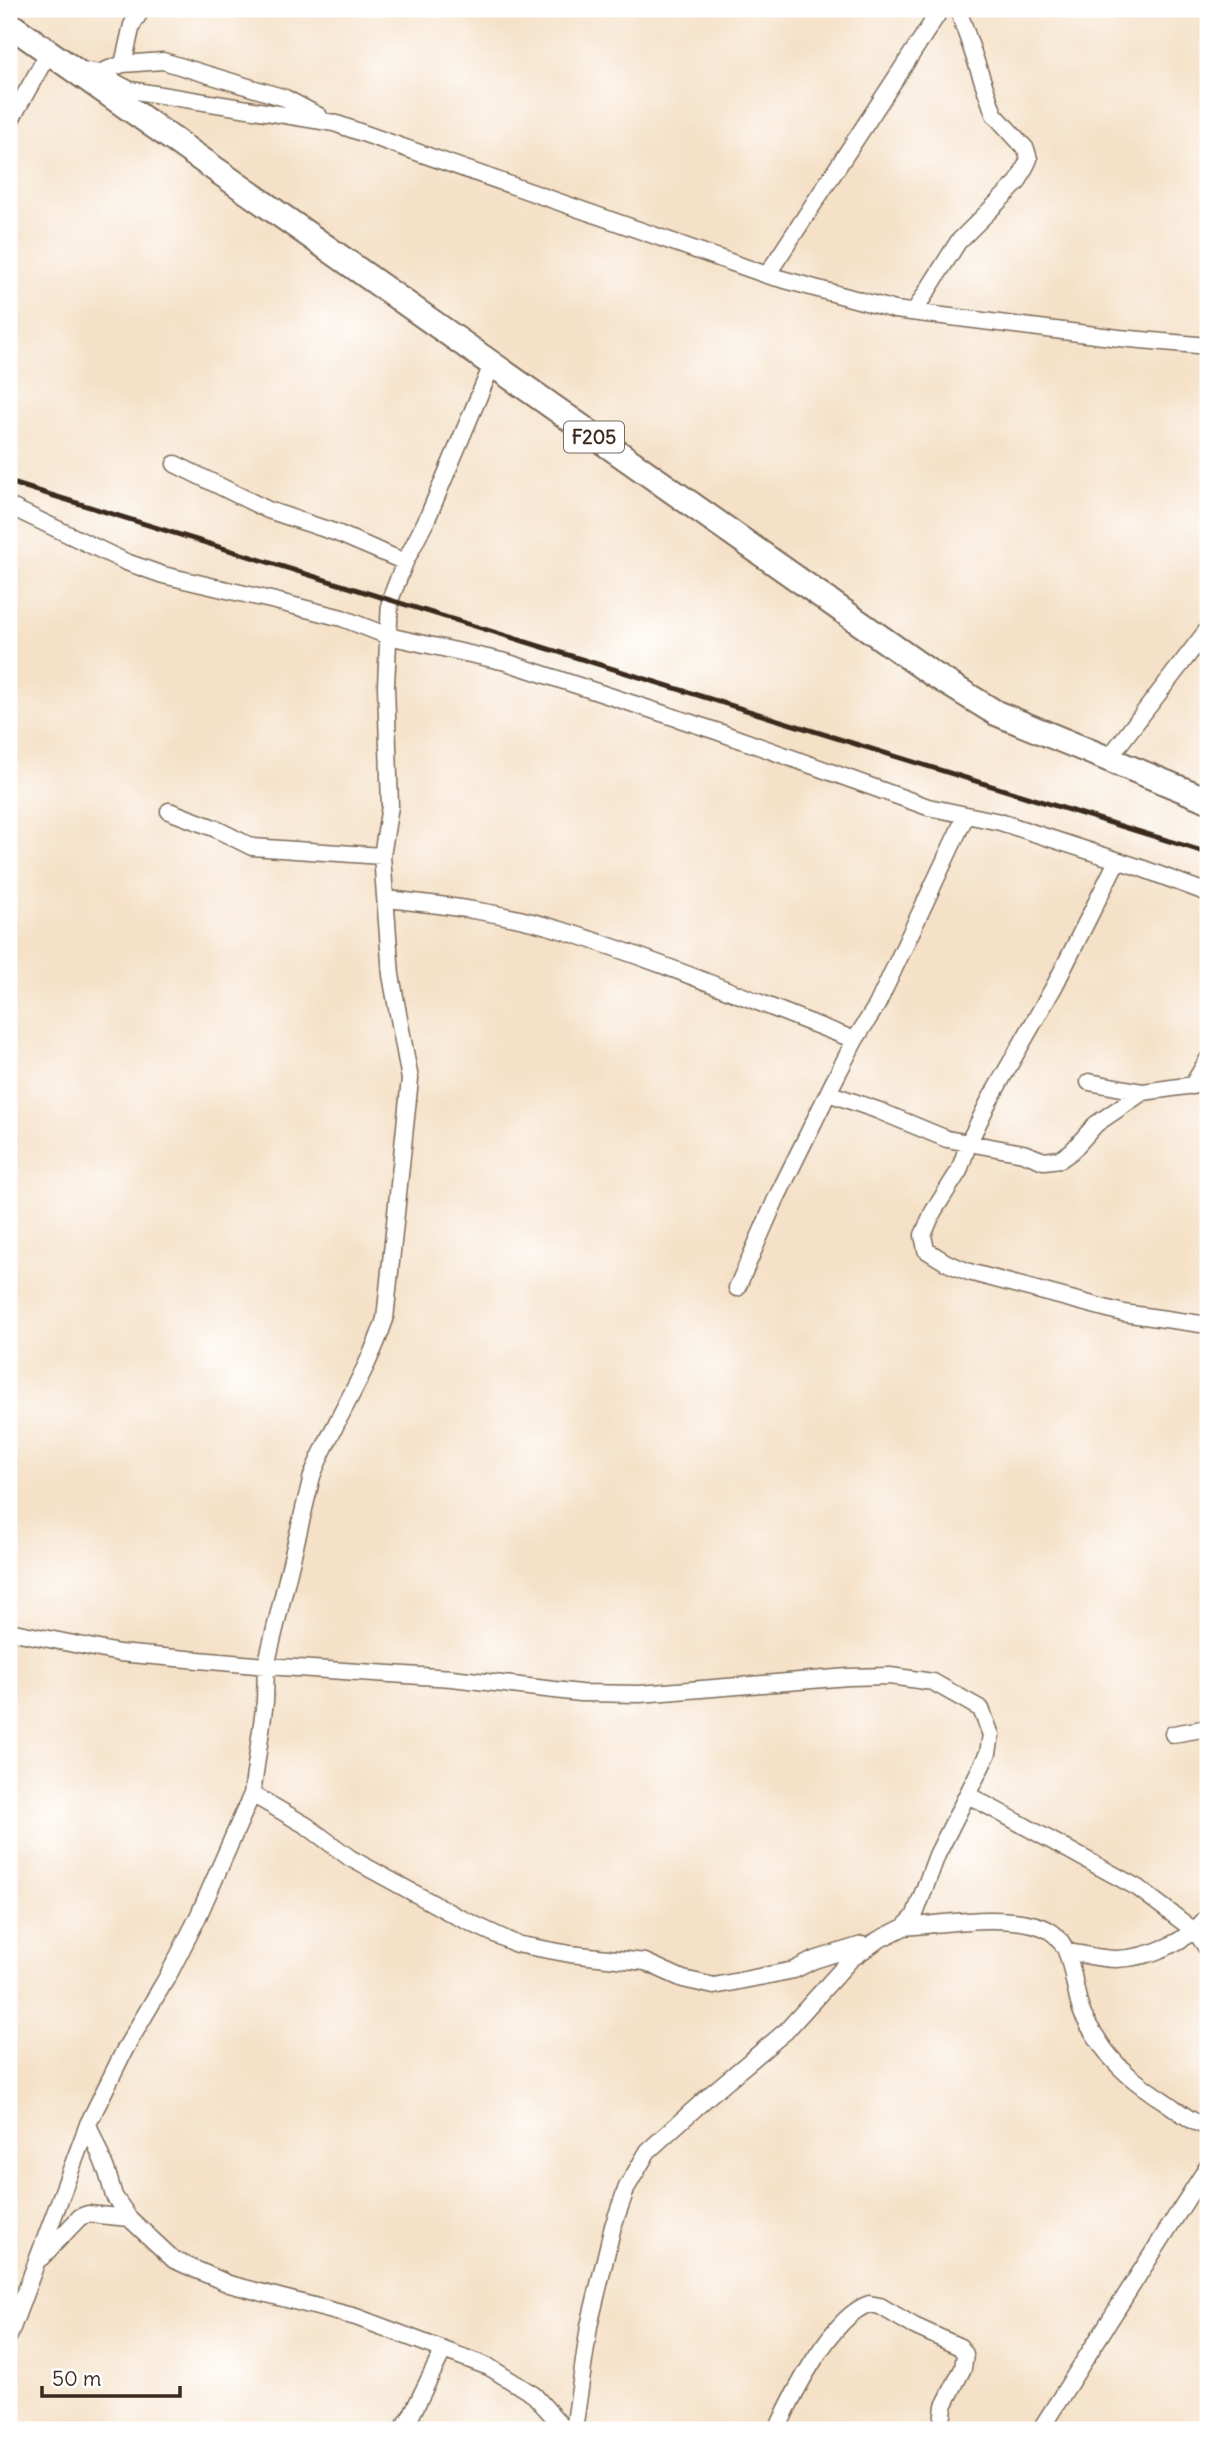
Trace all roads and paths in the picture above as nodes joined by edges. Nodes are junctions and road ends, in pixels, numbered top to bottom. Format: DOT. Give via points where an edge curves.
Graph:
graph roads {
  1 [pos="142,9"];
  2 [pos="942,9"];
  3 [pos="958,9"];
  4 [pos="9,24"];
  5 [pos="49,52"];
  6 [pos="123,64"];
  7 [pos="86,71"];
  8 [pos="9,123"];
  9 [pos="334,123"];
  10 [pos="767,275"];
  11 [pos="914,313"];
  12 [pos="1208,346"];
  13 [pos="492,365"];
  14 [pos="175,464"];
  15 [pos="9,506"];
  16 [pos="405,562"];
  17 [pos="1208,629"];
  18 [pos="388,636"];
  19 [pos="1108,759"];
  20 [pos="1208,800"];
  21 [pos="169,811"];
  22 [pos="966,815"];
  23 [pos="382,856"];
  24 [pos="1116,861"];
  25 [pos="1208,893"];
  26 [pos="386,899"];
  27 [pos="855,1040"];
  28 [pos="1208,1059"];
  29 [pos="1089,1082"];
  30 [pos="1200,1085"];
  31 [pos="1143,1092"];
  32 [pos="828,1093"];
  33 [pos="969,1142"];
  34 [pos="737,1288"];
  35 [pos="1208,1325"];
  36 [pos="9,1631"];
  37 [pos="266,1666"];
  38 [pos="1208,1728"];
  39 [pos="1173,1734"];
  40 [pos="252,1794"];
  41 [pos="968,1795"];
  42 [pos="1208,1916"];
  43 [pos="904,1927"];
  44 [pos="1196,1932"];
  45 [pos="878,1940"];
  46 [pos="1208,1950"];
  47 [pos="1067,1952"];
  48 [pos="88,2124"];
  49 [pos="1208,2126"];
  50 [pos="1208,2166"];
  51 [pos="129,2218"];
  52 [pos="36,2263"];
  53 [pos="9,2336"];
  54 [pos="443,2351"];
  55 [pos="401,2430"];
  56 [pos="563,2430"];
  57 [pos="574,2430"];
  58 [pos="777,2430"];
  59 [pos="941,2430"];
  60 [pos="1040,2430"];
  1 -- 6 [label="street" via="132,25"];
  2 -- 10 [label="street"];
  3 -- 11 [label="street" via="994,114 1026,149 1029,159 1018,182 958,242"];
  4 -- 5 [label="main road, F205"];
  5 -- 7 [label="main road, F205"];
  5 -- 8 [label="street"];
  6 -- 7 [label="street"];
  6 -- 9 [label="street" via="163,61 184,66 285,98"];
  7 -- 9 [label="street" via="130,90"];
  7 -- 13 [label="main road, F205"];
  9 -- 10 [label="street"];
  10 -- 11 [label="street"];
  11 -- 12 [label="street"];
  13 -- 16 [label="street" via="428,519"];
  13 -- 19 [label="main road, F205" via="931,673 996,713"];
  14 -- 16 [label="street" via="268,510"];
  15 -- 18 [label="street" via="163,575 328,615"];
  16 -- 18 [label="street" via="390,600"];
  17 -- 19 [label="street"];
  18 -- 22 [label="street" via="506,662 928,807"];
  18 -- 23 [label="street" via="390,806"];
  19 -- 20 [label="main road, F205"];
  21 -- 23 [label="street" via="252,847"];
  22 -- 24 [label="street"];
  22 -- 27 [label="street" via="877,1005"];
  23 -- 26 [label="street"];
  24 -- 25 [label="street"];
  24 -- 33 [label="street"];
  26 -- 27 [label="street" via="438,904 562,931"];
  26 -- 37 [label="street" via="391,975 410,1079 385,1320 312,1476"];
  27 -- 32 [label="street"];
  28 -- 30 [label="street"];
  29 -- 31 [label="street"];
  30 -- 31 [label="street"];
  31 -- 33 [label="street" via="1096,1124 1061,1159 1044,1161"];
  32 -- 33 [label="street" via="947,1139"];
  32 -- 34 [label="street"];
  33 -- 35 [label="street" via="959,1171 923,1235 926,1250 969,1272 1110,1309"];
  36 -- 37 [label="street" via="118,1653"];
  37 -- 40 [label="street"];
  37 -- 41 [label="street" via="452,1678 580,1693 639,1694 848,1677 933,1682 981,1709 987,1721 991,1735 988,1753"];
  38 -- 39 [label="street"];
  40 -- 45 [label="street" via="350,1858 516,1944 645,1962 683,1979 714,1986 794,1970"];
  40 -- 48 [label="street" via="197,1919"];
  41 -- 43 [label="street" via="937,1855 914,1917"];
  41 -- 44 [label="street" via="1138,1888"];
  42 -- 44 [label="street"];
  43 -- 45 [label="street"];
  43 -- 47 [label="street" via="1020,1922 1044,1928 1059,1938"];
  44 -- 46 [label="street"];
  44 -- 47 [label="street" via="1163,1949 1136,1956 1115,1959"];
  45 -- 57 [label="street" via="851,1959 786,2031 648,2151 627,2187 613,2226 589,2326"];
  47 -- 49 [label="street" via="1083,2014 1104,2049 1143,2089"];
  48 -- 51 [label="street" via="114,2196"];
  48 -- 52 [label="street"];
  50 -- 60 [label="street"];
  51 -- 52 [label="street" via="80,2217"];
  51 -- 54 [label="street" via="174,2260 189,2267 251,2291 356,2317"];
  52 -- 53 [label="street"];
  54 -- 55 [label="street"];
  54 -- 56 [label="street" via="489,2367 534,2395"];
  58 -- 59 [label="street" via="835,2330 869,2304 960,2347 965,2354 944,2406"];
}
